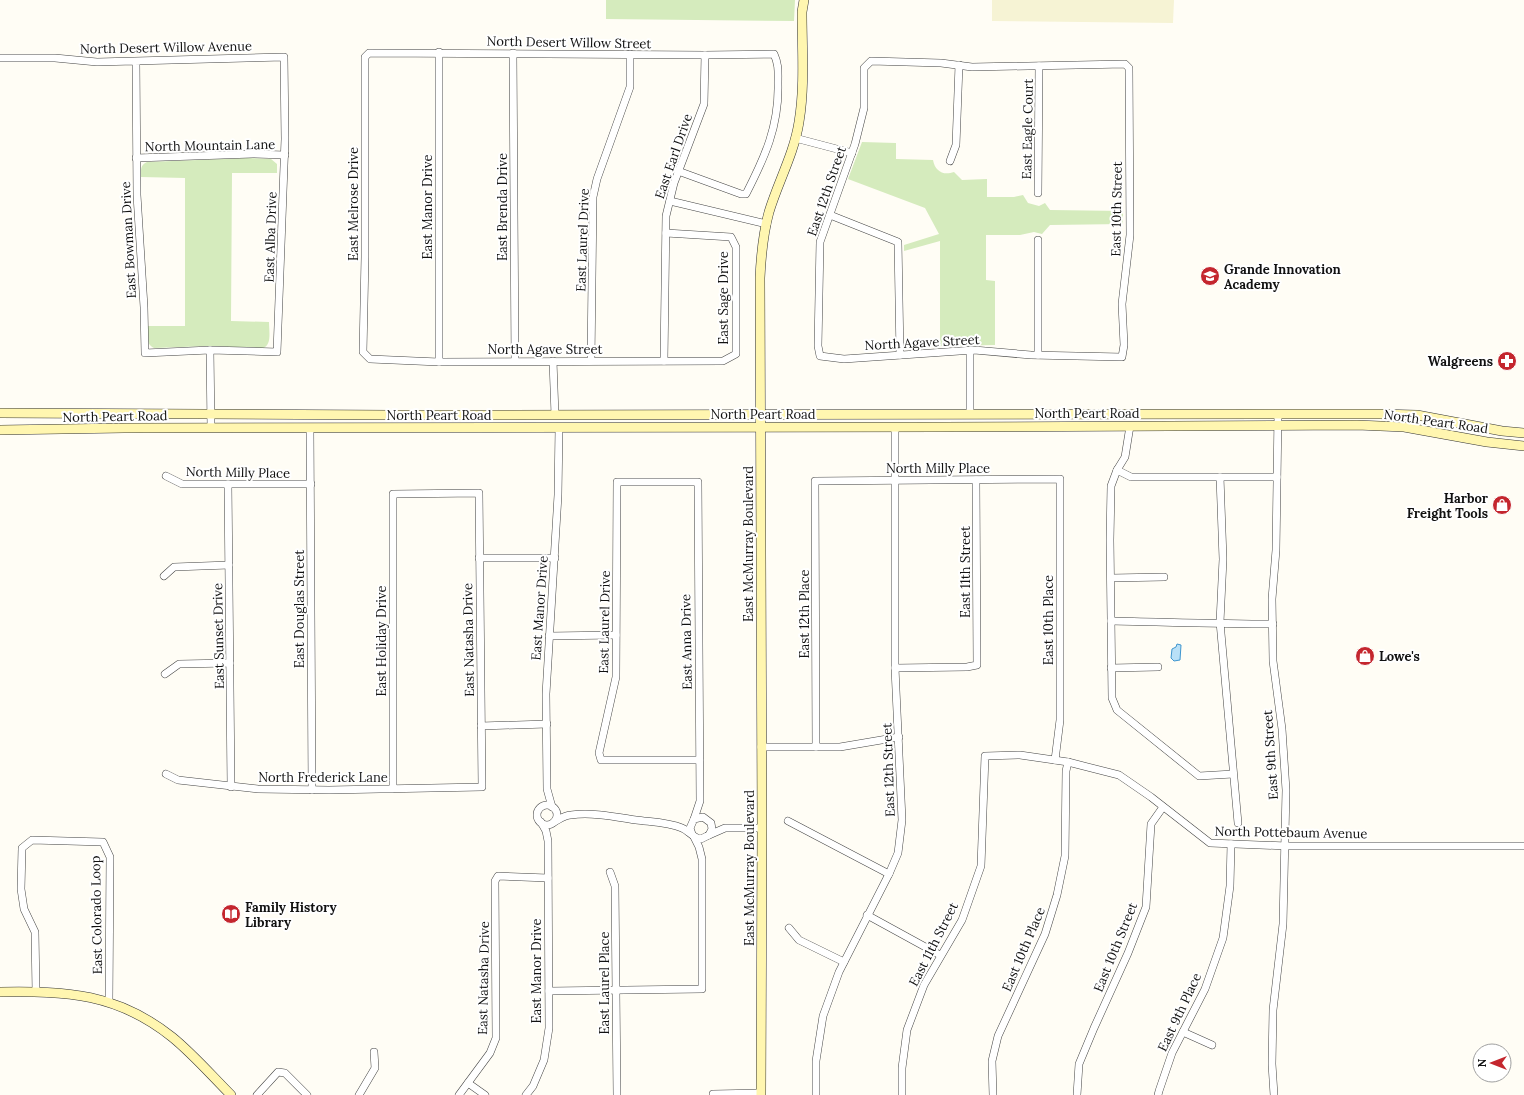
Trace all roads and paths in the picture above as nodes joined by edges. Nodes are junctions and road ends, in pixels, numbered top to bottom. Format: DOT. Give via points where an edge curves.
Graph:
graph roads {
  1 [pos="804,0"];
  2 [pos="439,52"];
  3 [pos="513,53"];
  4 [pos="630,54"];
  5 [pos="705,55"];
  6 [pos="284,57"];
  7 [pos="365,57"];
  8 [pos="0,58"];
  9 [pos="136,61"];
  10 [pos="959,65"];
  11 [pos="1039,66"];
  12 [pos="795,138"];
  13 [pos="852,153"];
  14 [pos="285,155"];
  15 [pos="136,158"];
  16 [pos="950,161"];
  17 [pos="678,171"];
  18 [pos="1038,193"];
  19 [pos="670,201"];
  20 [pos="830,215"];
  21 [pos="766,224"];
  22 [pos="666,233"];
  23 [pos="1038,240"];
  24 [pos="210,350"];
  25 [pos="970,350"];
  26 [pos="363,352"];
  27 [pos="900,355"];
  28 [pos="1038,355"];
  29 [pos="730,356"];
  30 [pos="820,356"];
  31 [pos="1122,356"];
  32 [pos="515,361"];
  33 [pos="553,361"];
  34 [pos="591,361"];
  35 [pos="664,361"];
  36 [pos="439,362"];
  37 [pos="0,413"];
  38 [pos="970,414"];
  39 [pos="1278,414"];
  40 [pos="211,415"];
  41 [pos="555,415"];
  42 [pos="761,415"];
  43 [pos="1278,425"];
  44 [pos="1130,426"];
  45 [pos="761,427"];
  46 [pos="895,427"];
  47 [pos="211,428"];
  48 [pos="310,428"];
  49 [pos="559,428"];
  50 [pos="0,430"];
  51 [pos="1524,433"];
  52 [pos="1524,446"];
  53 [pos="1117,470"];
  54 [pos="166,476"];
  55 [pos="1220,477"];
  56 [pos="1277,477"];
  57 [pos="1060,479"];
  58 [pos="816,480"];
  59 [pos="895,480"];
  60 [pos="976,480"];
  61 [pos="698,482"];
  62 [pos="228,484"];
  63 [pos="311,484"];
  64 [pos="479,493"];
  65 [pos="479,558"];
  66 [pos="555,558"];
  67 [pos="229,564"];
  68 [pos="164,576"];
  69 [pos="1164,577"];
  70 [pos="1111,578"];
  71 [pos="1111,621"];
  72 [pos="1220,624"];
  73 [pos="1273,624"];
  74 [pos="549,636"];
  75 [pos="616,636"];
  76 [pos="230,663"];
  77 [pos="1158,667"];
  78 [pos="895,668"];
  79 [pos="1112,668"];
  80 [pos="165,674"];
  81 [pos="547,724"];
  82 [pos="481,726"];
  83 [pos="899,737"];
  84 [pos="761,747"];
  85 [pos="816,747"];
  86 [pos="985,756"];
  87 [pos="700,760"];
  88 [pos="1055,760"];
  89 [pos="1068,762"];
  90 [pos="166,774"];
  91 [pos="1233,774"];
  92 [pos="231,787"];
  93 [pos="482,787"];
  94 [pos="393,789"];
  95 [pos="312,790"];
  96 [pos="547,790"];
  97 [pos="700,801"];
  98 [pos="553,807"];
  99 [pos="1163,807"];
  100 [pos="540,809"];
  101 [pos="571,815"];
  102 [pos="693,820"];
  103 [pos="707,820"];
  104 [pos="788,821"];
  105 [pos="541,822"];
  106 [pos="554,822"];
  107 [pos="1238,823"];
  108 [pos="675,826"];
  109 [pos="725,828"];
  110 [pos="762,828"];
  111 [pos="693,835"];
  112 [pos="708,836"];
  113 [pos="548,841"];
  114 [pos="1231,844"];
  115 [pos="1286,846"];
  116 [pos="1524,846"];
  117 [pos="702,859"];
  118 [pos="610,872"];
  119 [pos="889,874"];
  120 [pos="548,878"];
  121 [pos="867,915"];
  122 [pos="789,928"];
  123 [pos="940,955"];
  124 [pos="844,962"];
  125 [pos="616,990"];
  126 [pos="549,991"];
  127 [pos="0,992"];
  128 [pos="36,992"];
  129 [pos="109,1002"];
  130 [pos="1183,1032"];
  131 [pos="1212,1045"];
  132 [pos="374,1052"];
  133 [pos="468,1083"];
  134 [pos="713,1094"];
  135 [pos="761,1094"];
  136 [pos="231,1095"];
  137 [pos="257,1095"];
  138 [pos="307,1095"];
  139 [pos="359,1095"];
  140 [pos="459,1095"];
  141 [pos="485,1095"];
  142 [pos="526,1095"];
  143 [pos="617,1095"];
  144 [pos="816,1095"];
  145 [pos="902,1095"];
  146 [pos="993,1095"];
  147 [pos="1077,1095"];
  148 [pos="1158,1095"];
  149 [pos="1274,1095"];
  1 -- 12 [label="street, East McMurray Boulevard" via="802,85"];
  2 -- 3 [label="street, North Desert Willow Street"];
  2 -- 7 [label="street, North Desert Willow Street" via="369,53"];
  2 -- 36 [label="street, East Manor Drive"];
  3 -- 4 [label="street, North Desert Willow Street"];
  3 -- 32 [label="street, East Brenda Drive"];
  4 -- 5 [label="street, North Desert Willow Street"];
  4 -- 34 [label="street, East Laurel Drive" via="630,88 593,197"];
  5 -- 17 [label="street, East Earl Drive" via="704,104"];
  5 -- 17 [label="street, North Desert Willow Street" via="774,54 778,63 779,103 773,133 746,194"];
  6 -- 9 [label="street, North Desert Willow Avenue"];
  6 -- 14 [label="street, East Alba Drive"];
  7 -- 26 [label="street, East Melrose Drive"];
  8 -- 9 [label="street, North Desert Willow Avenue"];
  9 -- 15 [label="street, East Bowman Drive"];
  10 -- 11 [label="street"];
  10 -- 13 [label="street, East 12th Street" via="871,61 864,68 864,108"];
  10 -- 16 [label="street" via="956,145"];
  11 -- 18 [label="street, East Eagle Court"];
  11 -- 31 [label="street, East 10th Street" via="1125,64 1129,68 1130,235 1122,304"];
  12 -- 13 [label="street"];
  12 -- 21 [label="street, East McMurray Boulevard"];
  13 -- 20 [label="street, East 12th Street"];
  14 -- 15 [label="street, North Mountain Lane"];
  14 -- 24 [label="street, East Alba Drive" via="277,352"];
  15 -- 24 [label="street, East Bowman Drive" via="145,353"];
  17 -- 19 [label="street, East Earl Drive"];
  19 -- 21 [label="street"];
  19 -- 22 [label="street, East Earl Drive" via="666,216"];
  20 -- 27 [label="street" via="898,242"];
  20 -- 30 [label="street, East 12th Street" via="820,242"];
  21 -- 42 [label="street, East McMurray Boulevard" via="762,241 760,278"];
  22 -- 29 [label="street, East Sage Drive" via="731,236 736,247 736,354"];
  22 -- 35 [label="street, East Earl Drive"];
  23 -- 28 [label="street"];
  24 -- 40 [label="street"];
  25 -- 27 [label="street, North Agave Street"];
  25 -- 28 [label="street, North Agave Street"];
  25 -- 38 [label="street"];
  26 -- 36 [label="street, North Agave Street" via="370,359"];
  27 -- 30 [label="street, North Agave Street" via="844,359"];
  28 -- 31 [label="street, North Agave Street"];
  29 -- 35 [label="street, North Agave Street" via="722,361"];
  32 -- 33 [label="street, North Agave Street"];
  32 -- 36 [label="street, North Agave Street"];
  33 -- 34 [label="street, North Agave Street"];
  33 -- 41 [label="street"];
  34 -- 35 [label="street, North Agave Street"];
  37 -- 40 [label="street, North Peart Road"];
  38 -- 39 [label="street, North Peart Road"];
  38 -- 42 [label="street, North Peart Road"];
  39 -- 43 [label="street, East 9th Street"];
  39 -- 51 [label="street, North Peart Road" via="1417,415"];
  40 -- 41 [label="street, North Peart Road"];
  40 -- 47 [label="street"];
  41 -- 42 [label="street, North Peart Road"];
  42 -- 45 [label="street, East McMurray Boulevard"];
  43 -- 44 [label="street, North Peart Road"];
  43 -- 52 [label="street, North Peart Road" via="1404,427"];
  43 -- 56 [label="street, East 9th Street"];
  44 -- 46 [label="street, North Peart Road"];
  44 -- 53 [label="street" via="1125,457"];
  45 -- 46 [label="street, North Peart Road"];
  45 -- 49 [label="street, North Peart Road"];
  45 -- 84 [label="street, East McMurray Boulevard"];
  46 -- 59 [label="street, East 12th Street"];
  47 -- 48 [label="street, North Peart Road"];
  47 -- 50 [label="street, North Peart Road"];
  48 -- 49 [label="street, North Peart Road"];
  48 -- 63 [label="street, East Douglas Street"];
  49 -- 66 [label="street, East Manor Drive"];
  53 -- 55 [label="street" via="1131,477"];
  53 -- 70 [label="street" via="1112,486"];
  54 -- 62 [label="street, North Milly Place" via="182,484"];
  55 -- 56 [label="street"];
  55 -- 72 [label="street" via="1223,559"];
  56 -- 73 [label="street, East 9th Street"];
  57 -- 60 [label="street, North Milly Place"];
  57 -- 88 [label="street, East 10th Place" via="1060,720"];
  58 -- 59 [label="street, North Milly Place"];
  58 -- 85 [label="street, East 12th Place"];
  59 -- 60 [label="street, North Milly Place"];
  59 -- 78 [label="street, East 12th Street"];
  60 -- 78 [label="street, East 11th Street" via="977,665 967,668"];
  61 -- 75 [label="street, East Laurel Drive" via="617,482"];
  61 -- 87 [label="street, East Anna Drive"];
  62 -- 63 [label="street, North Milly Place"];
  62 -- 67 [label="street, East Sunset Drive"];
  63 -- 95 [label="street, East Douglas Street"];
  64 -- 65 [label="street, East Natasha Drive"];
  64 -- 94 [label="street, East Holiday Drive" via="393,494"];
  65 -- 66 [label="street"];
  65 -- 82 [label="street, East Natasha Drive"];
  66 -- 74 [label="street, East Manor Drive"];
  67 -- 68 [label="street" via="174,567"];
  67 -- 76 [label="street, East Sunset Drive"];
  69 -- 70 [label="street"];
  70 -- 71 [label="street"];
  71 -- 72 [label="street"];
  71 -- 79 [label="street"];
  72 -- 73 [label="street"];
  72 -- 91 [label="street"];
  73 -- 115 [label="street, East 9th Street" via="1273,661 1282,730 1286,790"];
  74 -- 75 [label="street"];
  74 -- 81 [label="street, East Manor Drive"];
  75 -- 87 [label="street, East Laurel Drive" via="616,678 599,753 601,760"];
  76 -- 80 [label="street" via="179,664"];
  76 -- 92 [label="street, East Sunset Drive"];
  77 -- 79 [label="street"];
  78 -- 83 [label="street, East 12th Street"];
  79 -- 91 [label="street" via="1112,698 1117,710 1199,776"];
  81 -- 82 [label="street"];
  81 -- 96 [label="street, East Manor Drive"];
  82 -- 93 [label="street, East Natasha Drive"];
  83 -- 85 [label="street" via="840,747"];
  83 -- 119 [label="street, East 12th Street" via="902,820 898,853"];
  84 -- 85 [label="street"];
  84 -- 110 [label="street, East McMurray Boulevard"];
  86 -- 88 [label="street, North Pottebaum Avenue" via="1020,755"];
  86 -- 123 [label="street, East 11th Street" via="981,866 962,920"];
  87 -- 97 [label="street, East Anna Drive"];
  88 -- 89 [label="street, North Pottebaum Avenue"];
  89 -- 99 [label="street, North Pottebaum Avenue" via="1119,775"];
  89 -- 146 [label="street, East 10th Place" via="1065,856 1057,895 1045,934 998,1036 992,1061"];
  90 -- 92 [label="street, North Frederick Lane" via="178,780"];
  91 -- 107 [label="street"];
  92 -- 95 [label="street, North Frederick Lane"];
  93 -- 94 [label="street, North Frederick Lane"];
  94 -- 95 [label="street, North Frederick Lane"];
  96 -- 98 [label="street, East Manor Drive"];
  96 -- 100 [label="street, East Manor Drive"];
  97 -- 102 [label="street, East Anna Drive"];
  97 -- 103 [label="street, East Anna Drive"];
  98 -- 100 [label="street" via="545,805"];
  98 -- 101 [label="street"];
  98 -- 106 [label="street" via="557,816"];
  99 -- 114 [label="street, North Pottebaum Avenue" via="1210,843"];
  99 -- 147 [label="street, East 10th Street" via="1151,824 1146,907 1078,1064"];
  100 -- 105 [label="street" via="538,814"];
  101 -- 106 [label="street"];
  101 -- 108 [label="street" via="602,816"];
  102 -- 103 [label="street" via="700,817"];
  102 -- 108 [label="street"];
  102 -- 111 [label="street" via="690,828"];
  103 -- 109 [label="street"];
  103 -- 112 [label="street" via="712,826"];
  104 -- 119 [label="street"];
  105 -- 106 [label="street" via="546,825"];
  105 -- 113 [label="street, East Manor Drive"];
  106 -- 113 [label="street, East Manor Drive"];
  108 -- 111 [label="street"];
  109 -- 110 [label="street"];
  109 -- 112 [label="street"];
  110 -- 135 [label="street, East McMurray Boulevard"];
  111 -- 112 [label="street" via="700,839"];
  111 -- 117 [label="street"];
  112 -- 117 [label="street"];
  113 -- 120 [label="street, East Manor Drive"];
  114 -- 115 [label="street, North Pottebaum Avenue"];
  114 -- 130 [label="street, East 9th Place" via="1230,886 1223,938 1205,989"];
  115 -- 116 [label="street, North Pottebaum Avenue"];
  115 -- 149 [label="street, East 9th Street" via="1283,924 1273,1010"];
  117 -- 125 [label="street" via="702,989"];
  118 -- 125 [label="street, East Laurel Place" via="615,886"];
  119 -- 121 [label="street, East 12th Street"];
  120 -- 126 [label="street, East Manor Drive"];
  120 -- 133 [label="street, East Natasha Drive" via="498,876 495,881 496,1038 490,1053"];
  121 -- 123 [label="street"];
  121 -- 124 [label="street, East 12th Street"];
  122 -- 124 [label="street" via="799,940"];
  123 -- 145 [label="street, East 11th Street" via="924,985 907,1030 902,1068"];
  124 -- 144 [label="street, East 12th Street" via="823,1016 816,1060"];
  125 -- 126 [label="street"];
  125 -- 143 [label="street, East Laurel Place"];
  126 -- 142 [label="street, East Manor Drive" via="549,1028 544,1060 533,1086"];
  127 -- 128 [label="street"];
  128 -- 129 [label="street" via="59,992"];
  128 -- 129 [label="street, East Colorado Loop" via="35,932 24,909 21,889 22,848 32,840 103,842 110,857"];
  129 -- 136 [label="street" via="145,1018 173,1038"];
  130 -- 131 [label="street"];
  130 -- 148 [label="street, East 9th Place" via="1172,1053"];
  132 -- 139 [label="street" via="375,1068"];
  133 -- 140 [label="street, East Natasha Drive"];
  133 -- 141 [label="street"];
  134 -- 135 [label="street"];
  137 -- 138 [label="street" via="278,1072 285,1073"];
}
